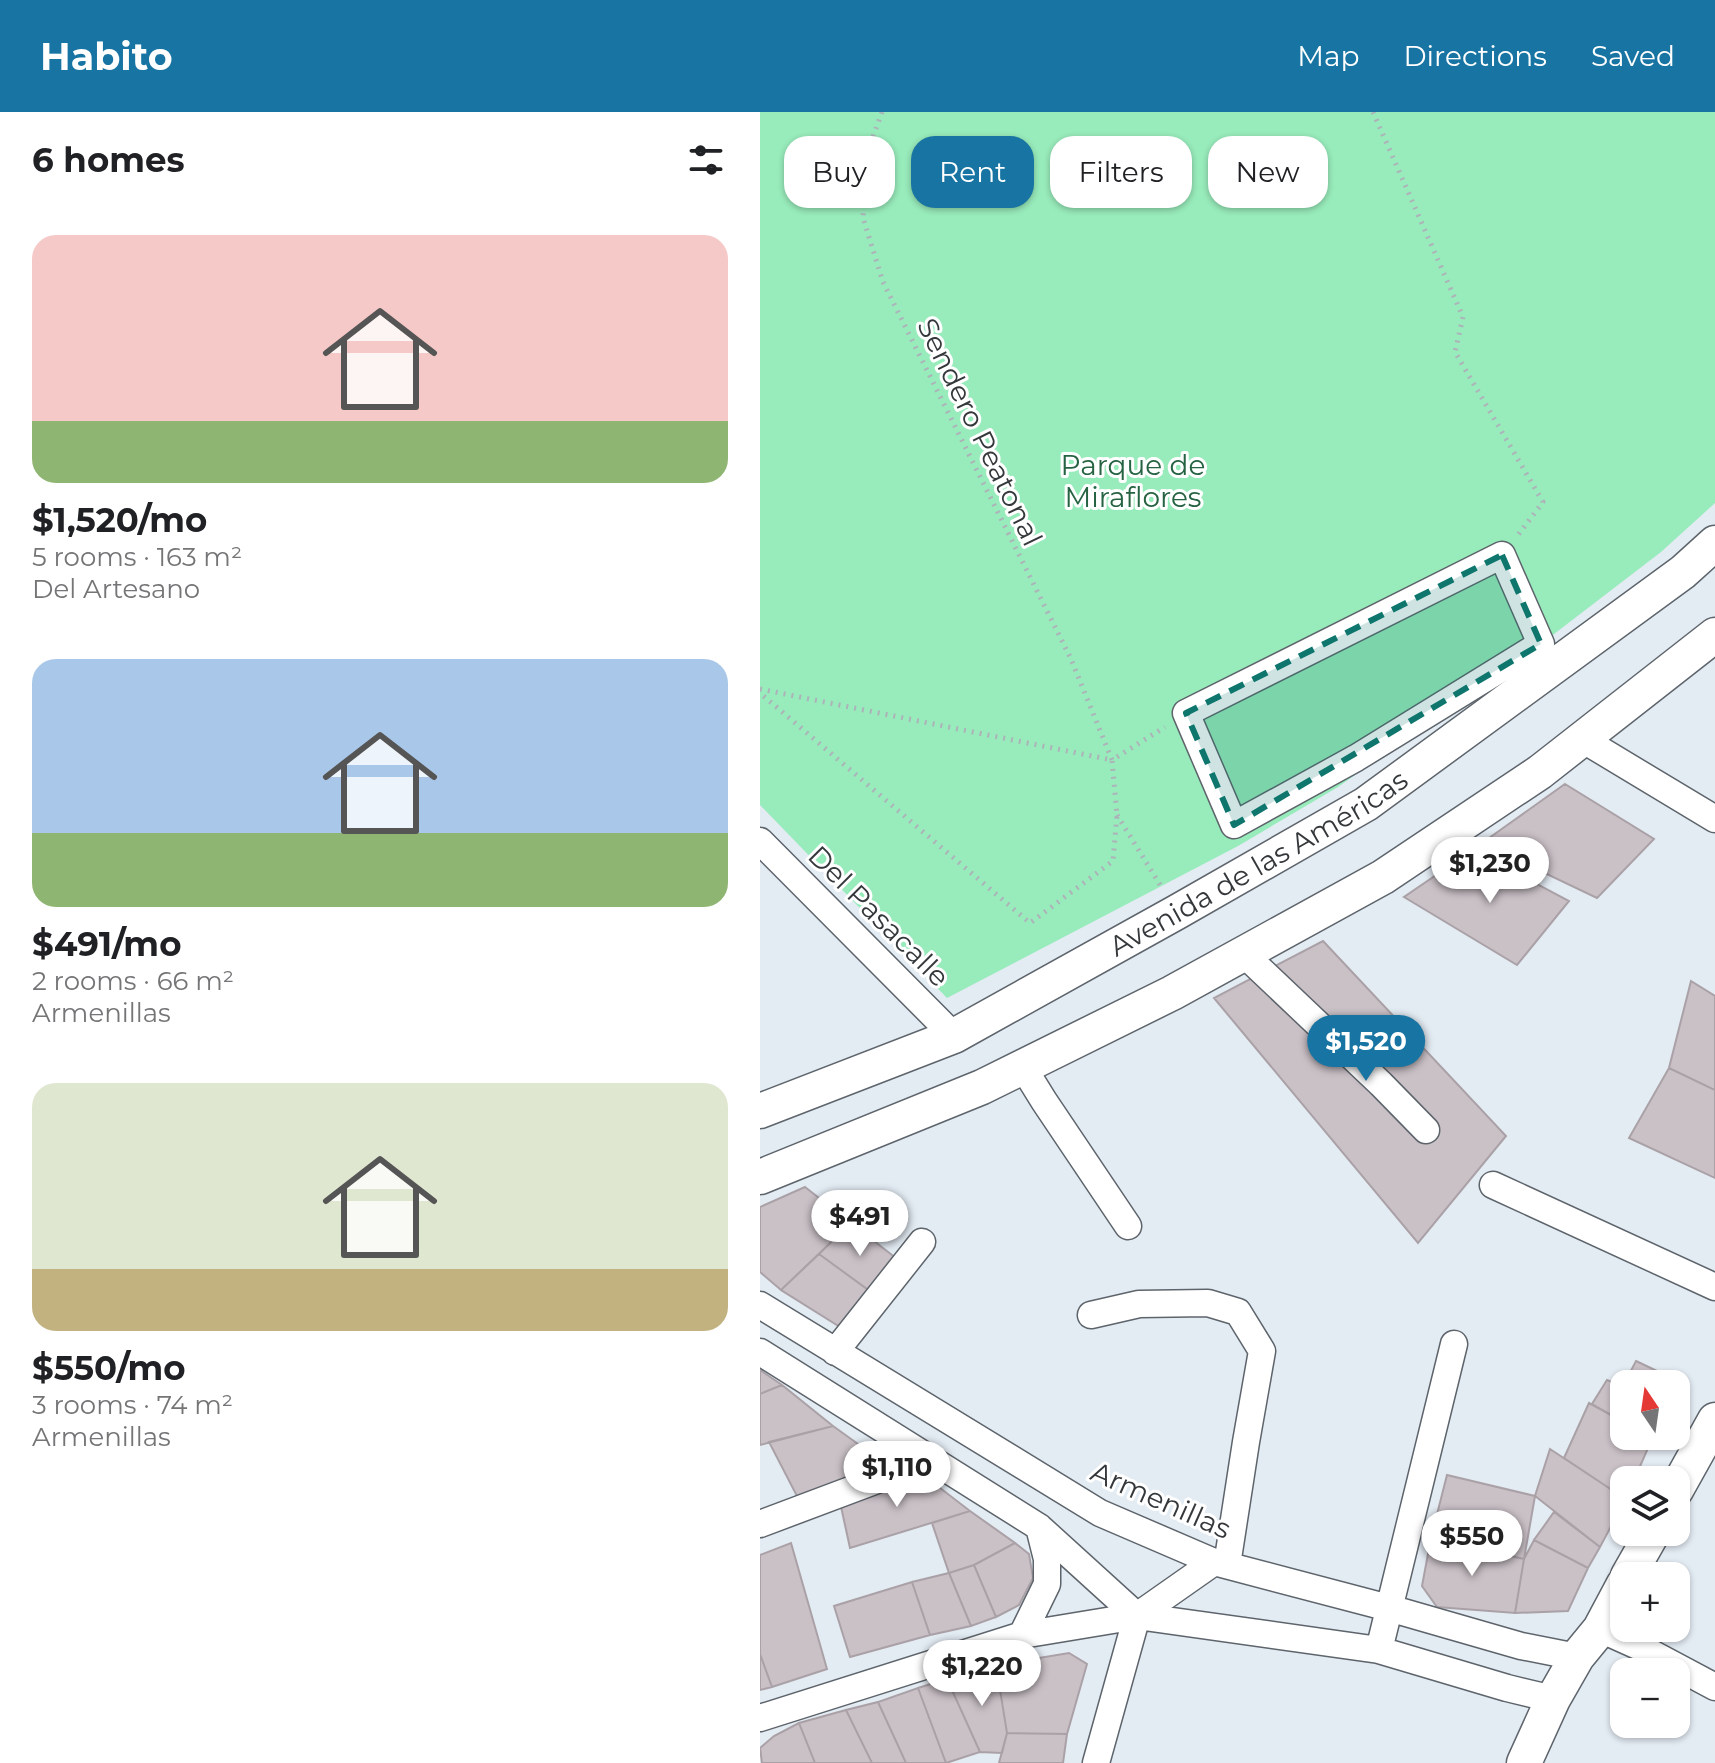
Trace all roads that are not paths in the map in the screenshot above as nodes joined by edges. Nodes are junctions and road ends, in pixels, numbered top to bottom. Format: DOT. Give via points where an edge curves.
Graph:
graph roads {
  1 [pos="1715,543"];
  2 [pos="1502,555"];
  3 [pos="1715,635"];
  4 [pos="1582,739"];
  5 [pos="1715,819"];
  6 [pos="760,841"];
  7 [pos="1244,954"];
  8 [pos="954,1036"];
  9 [pos="1023,1067"];
  10 [pos="760,1111"];
  11 [pos="1426,1130"];
  12 [pos="760,1177"];
  13 [pos="1493,1185"];
  14 [pos="1128,1226"];
  15 [pos="922,1242"];
  16 [pos="1715,1287"];
  17 [pos="760,1305"];
  18 [pos="1091,1315"];
  19 [pos="1454,1344"];
  20 [pos="760,1352"];
  21 [pos="835,1352"];
  22 [pos="1715,1420"];
  23 [pos="926,1456"];
  24 [pos="1689,1466"];
  25 [pos="760,1524"];
  26 [pos="1039,1527"];
  27 [pos="1221,1564"];
  28 [pos="1389,1608"];
  29 [pos="1610,1610"];
  30 [pos="1137,1616"];
  31 [pos="1600,1629"];
  32 [pos="1022,1635"];
  33 [pos="1379,1650"];
  34 [pos="1577,1657"];
  35 [pos="1715,1687"];
  36 [pos="1553,1699"];
  37 [pos="760,1718"];
  38 [pos="1096,1763"];
  39 [pos="1524,1763"];
  1 -- 8 [label="main road, Avenida de las Américas" via="1683,572 1366,804"];
  2 -- 2 [label="street" via="1541,644 1356,758 1234,825 1186,713"];
  3 -- 4 [label="main road"];
  4 -- 5 [label="street"];
  4 -- 7 [label="main road" via="1383,877"];
  6 -- 8 [label="street, Del Pasacalle"];
  7 -- 9 [label="main road"];
  7 -- 11 [label="street"];
  8 -- 10 [label="main road, Avenida de las Américas"];
  9 -- 12 [label="main road"];
  9 -- 14 [label="street"];
  13 -- 16 [label="street"];
  15 -- 21 [label="street"];
  17 -- 21 [label="street, Armenillas"];
  18 -- 27 [label="street" via="1139,1304 1208,1303 1238,1312 1262,1351"];
  19 -- 28 [label="street"];
  20 -- 23 [label="street"];
  21 -- 27 [label="street, Armenillas" via="1100,1513"];
  22 -- 24 [label="main road"];
  23 -- 25 [label="street" via="893,1474"];
  23 -- 26 [label="street"];
  26 -- 30 [label="street"];
  26 -- 32 [label="street" via="1047,1584"];
  27 -- 28 [label="street, Armenillas"];
  27 -- 30 [label="street"];
  28 -- 33 [label="street"];
  28 -- 34 [label="street, Armenillas"];
  29 -- 31 [label="main road"];
  30 -- 32 [label="street"];
  30 -- 33 [label="street"];
  30 -- 38 [label="street"];
  31 -- 34 [label="main road"];
  31 -- 35 [label="street"];
  32 -- 37 [label="street"];
  33 -- 36 [label="street"];
  34 -- 36 [label="main road"];
  36 -- 39 [label="main road"];
}
